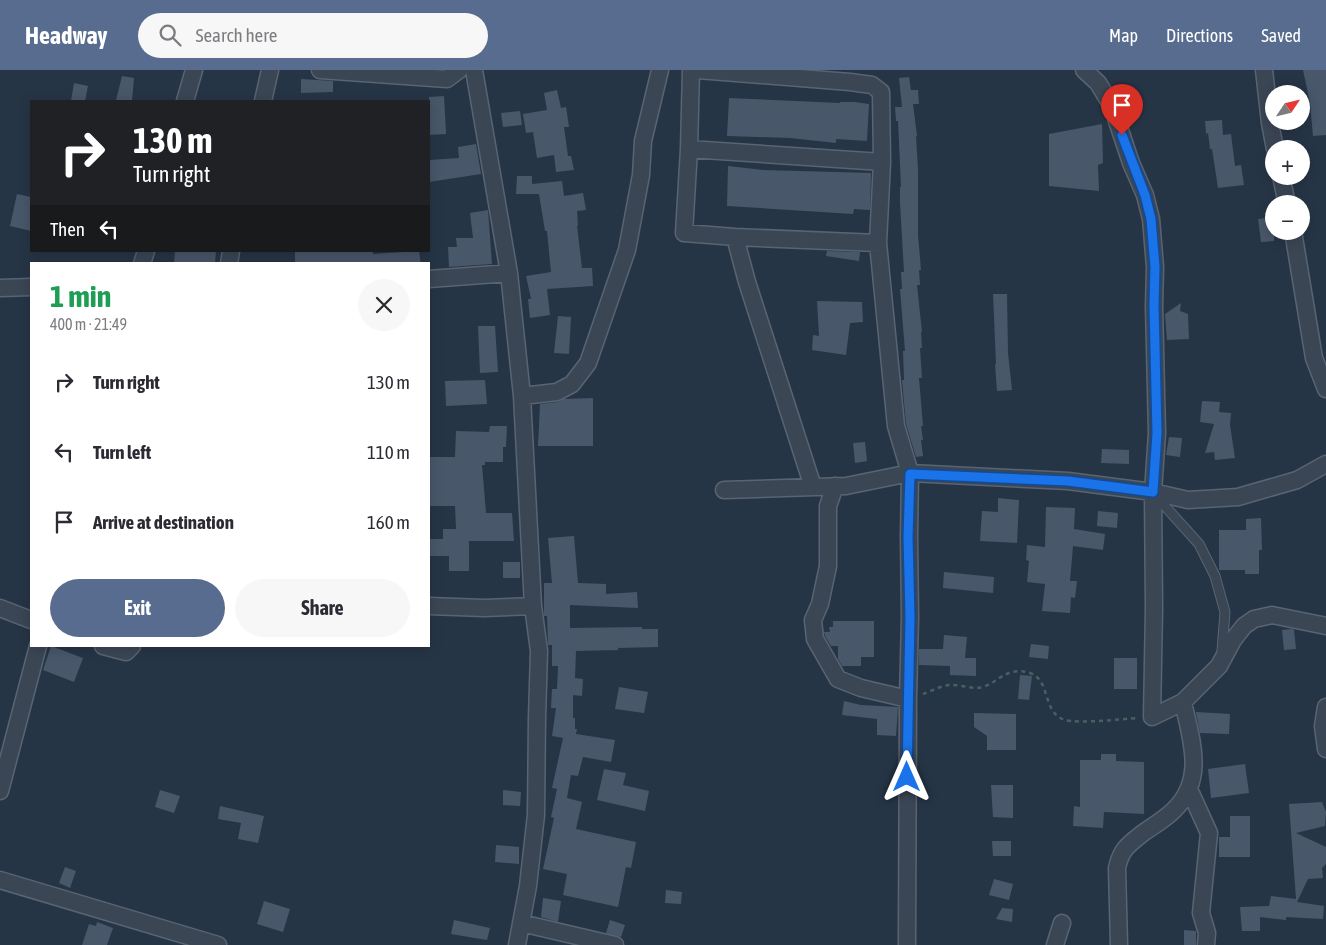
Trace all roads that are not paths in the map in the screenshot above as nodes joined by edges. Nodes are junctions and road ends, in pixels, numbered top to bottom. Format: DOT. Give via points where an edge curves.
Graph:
graph roads {
  1 [pos="194,70"];
  2 [pos="270,70"];
  3 [pos="320,70"];
  4 [pos="460,70"];
  5 [pos="474,70"];
  6 [pos="660,70"];
  7 [pos="691,70"];
  8 [pos="698,70"];
  9 [pos="1084,70"];
  10 [pos="1264,70"];
  11 [pos="356,71"];
  12 [pos="185,100"];
  13 [pos="263,100"];
  14 [pos="1273,140"];
  15 [pos="690,149"];
  16 [pos="882,162"];
  17 [pos="735,237"];
  18 [pos="1294,240"];
  19 [pos="878,243"];
  20 [pos="509,273"];
  21 [pos="430,279"];
  22 [pos="0,288"];
  23 [pos="30,288"];
  24 [pos="1326,389"];
  25 [pos="522,396"];
  26 [pos="1326,464"];
  27 [pos="910,474"];
  28 [pos="835,486"];
  29 [pos="812,487"];
  30 [pos="724,490"];
  31 [pos="1153,492"];
  32 [pos="430,606"];
  33 [pos="533,606"];
  34 [pos="0,608"];
  35 [pos="30,620"];
  36 [pos="1326,626"];
  37 [pos="38,647"];
  38 [pos="107,647"];
  39 [pos="131,647"];
  40 [pos="1219,666"];
  41 [pos="908,699"];
  42 [pos="1183,702"];
  43 [pos="1326,707"];
  44 [pos="1326,749"];
  45 [pos="1189,789"];
  46 [pos="0,790"];
  47 [pos="0,880"];
  48 [pos="521,923"];
  49 [pos="1062,923"];
  50 [pos="218,945"];
  51 [pos="518,945"];
  52 [pos="615,945"];
  53 [pos="907,945"];
  54 [pos="1055,945"];
  55 [pos="1119,945"];
  56 [pos="1206,945"];
  1 -- 12 [label="street"];
  2 -- 13 [label="street"];
  3 -- 11 [label="street"];
  4 -- 11 [label="street" via="447,78"];
  5 -- 20 [label="street"];
  6 -- 25 [label="street" via="643,141 641,175 627,250 588,363 572,384 557,392"];
  7 -- 15 [label="street"];
  8 -- 16 [label="street" via="872,86 881,92"];
  9 -- 31 [label="street" via="1098,83 1112,106 1151,219 1155,267 1157,433"];
  10 -- 14 [label="street"];
  15 -- 16 [label="street"];
  15 -- 17 [label="street" via="684,233"];
  16 -- 19 [label="street"];
  17 -- 19 [label="street"];
  17 -- 29 [label="street"];
  18 -- 24 [label="street" via="1314,358"];
  19 -- 27 [label="street" via="896,426"];
  20 -- 21 [label="street"];
  20 -- 25 [label="street"];
  22 -- 23 [label="street"];
  25 -- 33 [label="street"];
  26 -- 31 [label="street" via="1297,480 1238,496 1188,500"];
  27 -- 28 [label="street"];
  27 -- 31 [label="street" via="1068,481"];
  27 -- 41 [label="street"];
  28 -- 29 [label="street"];
  28 -- 41 [label="street" via="828,506 828,566 813,620 815,639 838,679 860,688"];
  29 -- 30 [label="street"];
  31 -- 40 [label="lane" via="1199,544 1215,576 1225,612"];
  31 -- 42 [label="street" via="1152,717"];
  32 -- 33 [label="street"];
  33 -- 48 [label="street" via="539,651 536,815"];
  34 -- 35 [label="street"];
  36 -- 40 [label="street" via="1272,615 1254,618 1233,640"];
  37 -- 46 [label="street"];
  38 -- 39 [label="street" via="126,652"];
  40 -- 42 [label="street"];
  41 -- 53 [label="street"];
  42 -- 45 [label="street" via="1194,755"];
  43 -- 44 [label="street"];
  45 -- 55 [label="street" via="1174,810 1125,847 1119,857"];
  45 -- 56 [label="street" via="1209,833 1201,913"];
  47 -- 50 [label="street"];
  48 -- 51 [label="street"];
  48 -- 52 [label="street"];
  49 -- 54 [label="street"];
}
